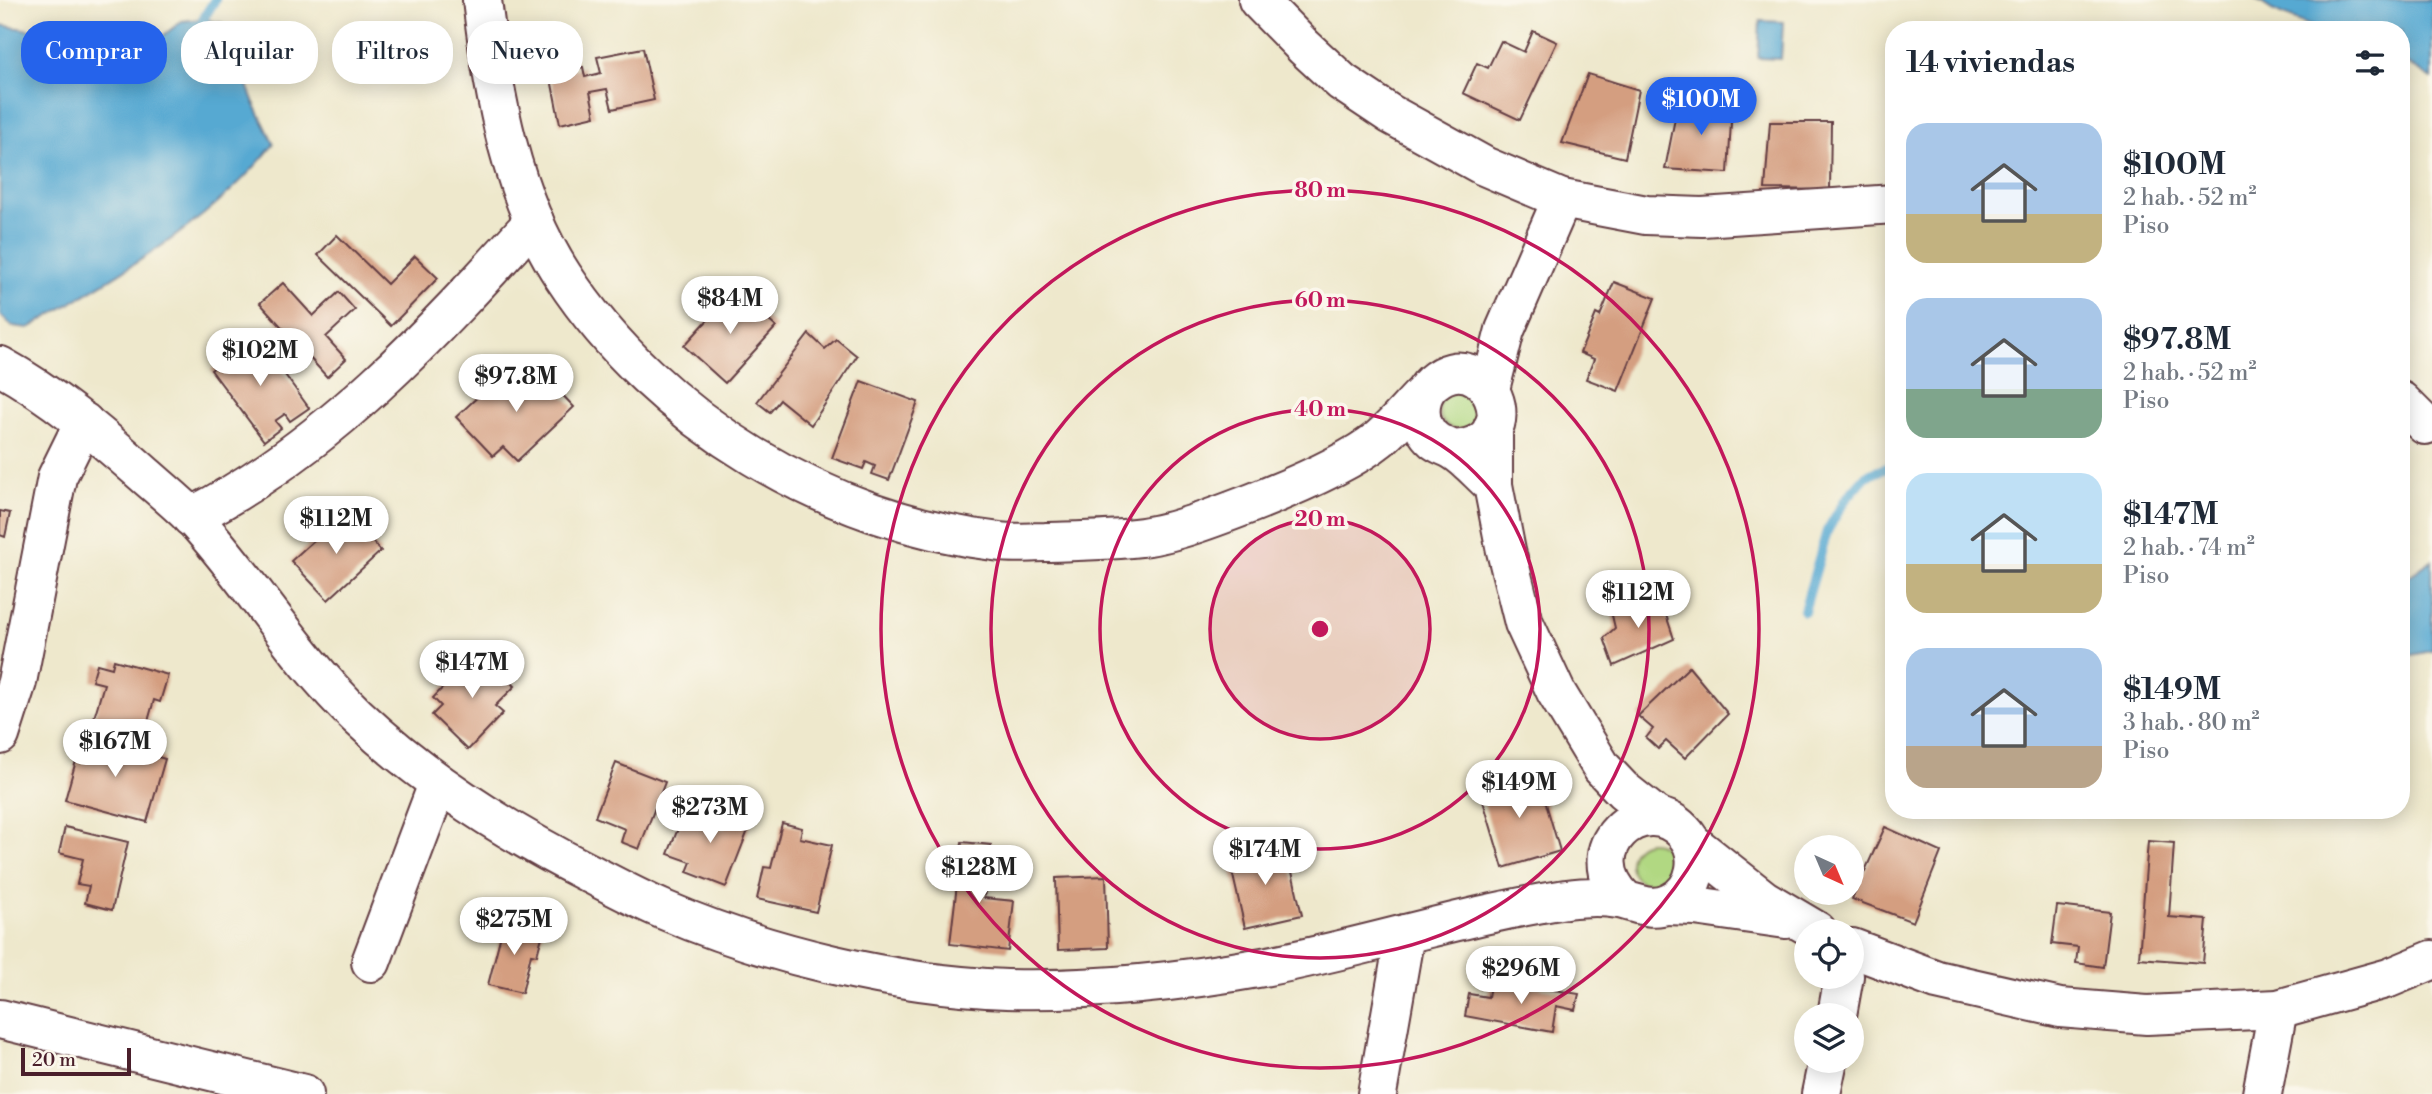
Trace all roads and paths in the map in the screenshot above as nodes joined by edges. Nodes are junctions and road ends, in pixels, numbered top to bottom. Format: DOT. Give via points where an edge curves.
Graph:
graph roads {
  1 [pos="482,0"];
  2 [pos="1258,0"];
  3 [pos="1562,200"];
  4 [pos="1885,205"];
  5 [pos="534,221"];
  6 [pos="1505,330"];
  7 [pos="0,366"];
  8 [pos="1433,385"];
  9 [pos="1490,389"];
  10 [pos="84,422"];
  11 [pos="1493,427"];
  12 [pos="1378,440"];
  13 [pos="1442,444"];
  14 [pos="1493,485"];
  15 [pos="191,517"];
  16 [pos="0,735"];
  17 [pos="1602,768"];
  18 [pos="438,784"];
  19 [pos="1657,817"];
  20 [pos="1692,843"];
  21 [pos="1611,848"];
  22 [pos="1574,898"];
  23 [pos="1625,900"];
  24 [pos="1667,905"];
  25 [pos="1796,919"];
  26 [pos="1794,924"];
  27 [pos="1405,934"];
  28 [pos="1864,952"];
  29 [pos="2432,960"];
  30 [pos="372,962"];
  31 [pos="2278,1009"];
  32 [pos="0,1019"];
  33 [pos="1825,1073"];
  34 [pos="304,1094"];
  35 [pos="1377,1094"];
  36 [pos="1821,1094"];
  37 [pos="2262,1094"];
  1 -- 5 [label="street" via="490,67"];
  2 -- 3 [label="street" via="1342,82 1390,114 1484,166"];
  3 -- 4 [label="street" via="1646,215 1702,217"];
  3 -- 6 [label="street"];
  5 -- 12 [label="street" via="563,276 617,346 679,404 740,449 798,481 865,509 936,530 1003,543 1145,537 1291,488"];
  5 -- 15 [label="street" via="432,332 309,443 230,497"];
  6 -- 8 [label="street"];
  6 -- 9 [label="street"];
  7 -- 10 [label="street"];
  8 -- 9 [label="street" via="1455,373 1481,379"];
  8 -- 12 [label="street"];
  8 -- 13 [label="street" via="1420,417 1424,429"];
  9 -- 11 [label="street" via="1496,401"];
  10 -- 15 [label="street"];
  10 -- 16 [label="street" via="57,477 17,682"];
  11 -- 13 [label="street" via="1476,446"];
  11 -- 14 [label="street"];
  12 -- 13 [label="street"];
  13 -- 14 [label="street"];
  14 -- 17 [label="street" via="1524,623 1574,726"];
  15 -- 18 [label="street" via="357,716"];
  17 -- 19 [label="street"];
  17 -- 21 [label="street" via="1613,801"];
  18 -- 27 [label="street" via="554,856 664,911 775,950 890,977 1006,989 1146,985 1265,966"];
  18 -- 30 [label="street"];
  19 -- 20 [label="street" via="1678,826"];
  19 -- 21 [label="street" via="1628,824"];
  20 -- 24 [label="street" via="1695,873 1680,898"];
  20 -- 25 [label="street" via="1731,876"];
  21 -- 22 [label="street" via="1593,882"];
  21 -- 23 [label="street" via="1608,876"];
  22 -- 23 [label="street"];
  22 -- 27 [label="street"];
  23 -- 24 [label="street" via="1652,908"];
  24 -- 26 [label="street"];
  27 -- 35 [label="street"];
  28 -- 31 [label="street" via="1937,979 2060,1008 2147,1015"];
  29 -- 31 [label="street" via="2389,978"];
  31 -- 37 [label="street"];
  32 -- 34 [label="street"];
  33 -- 36 [label="street"];
}
